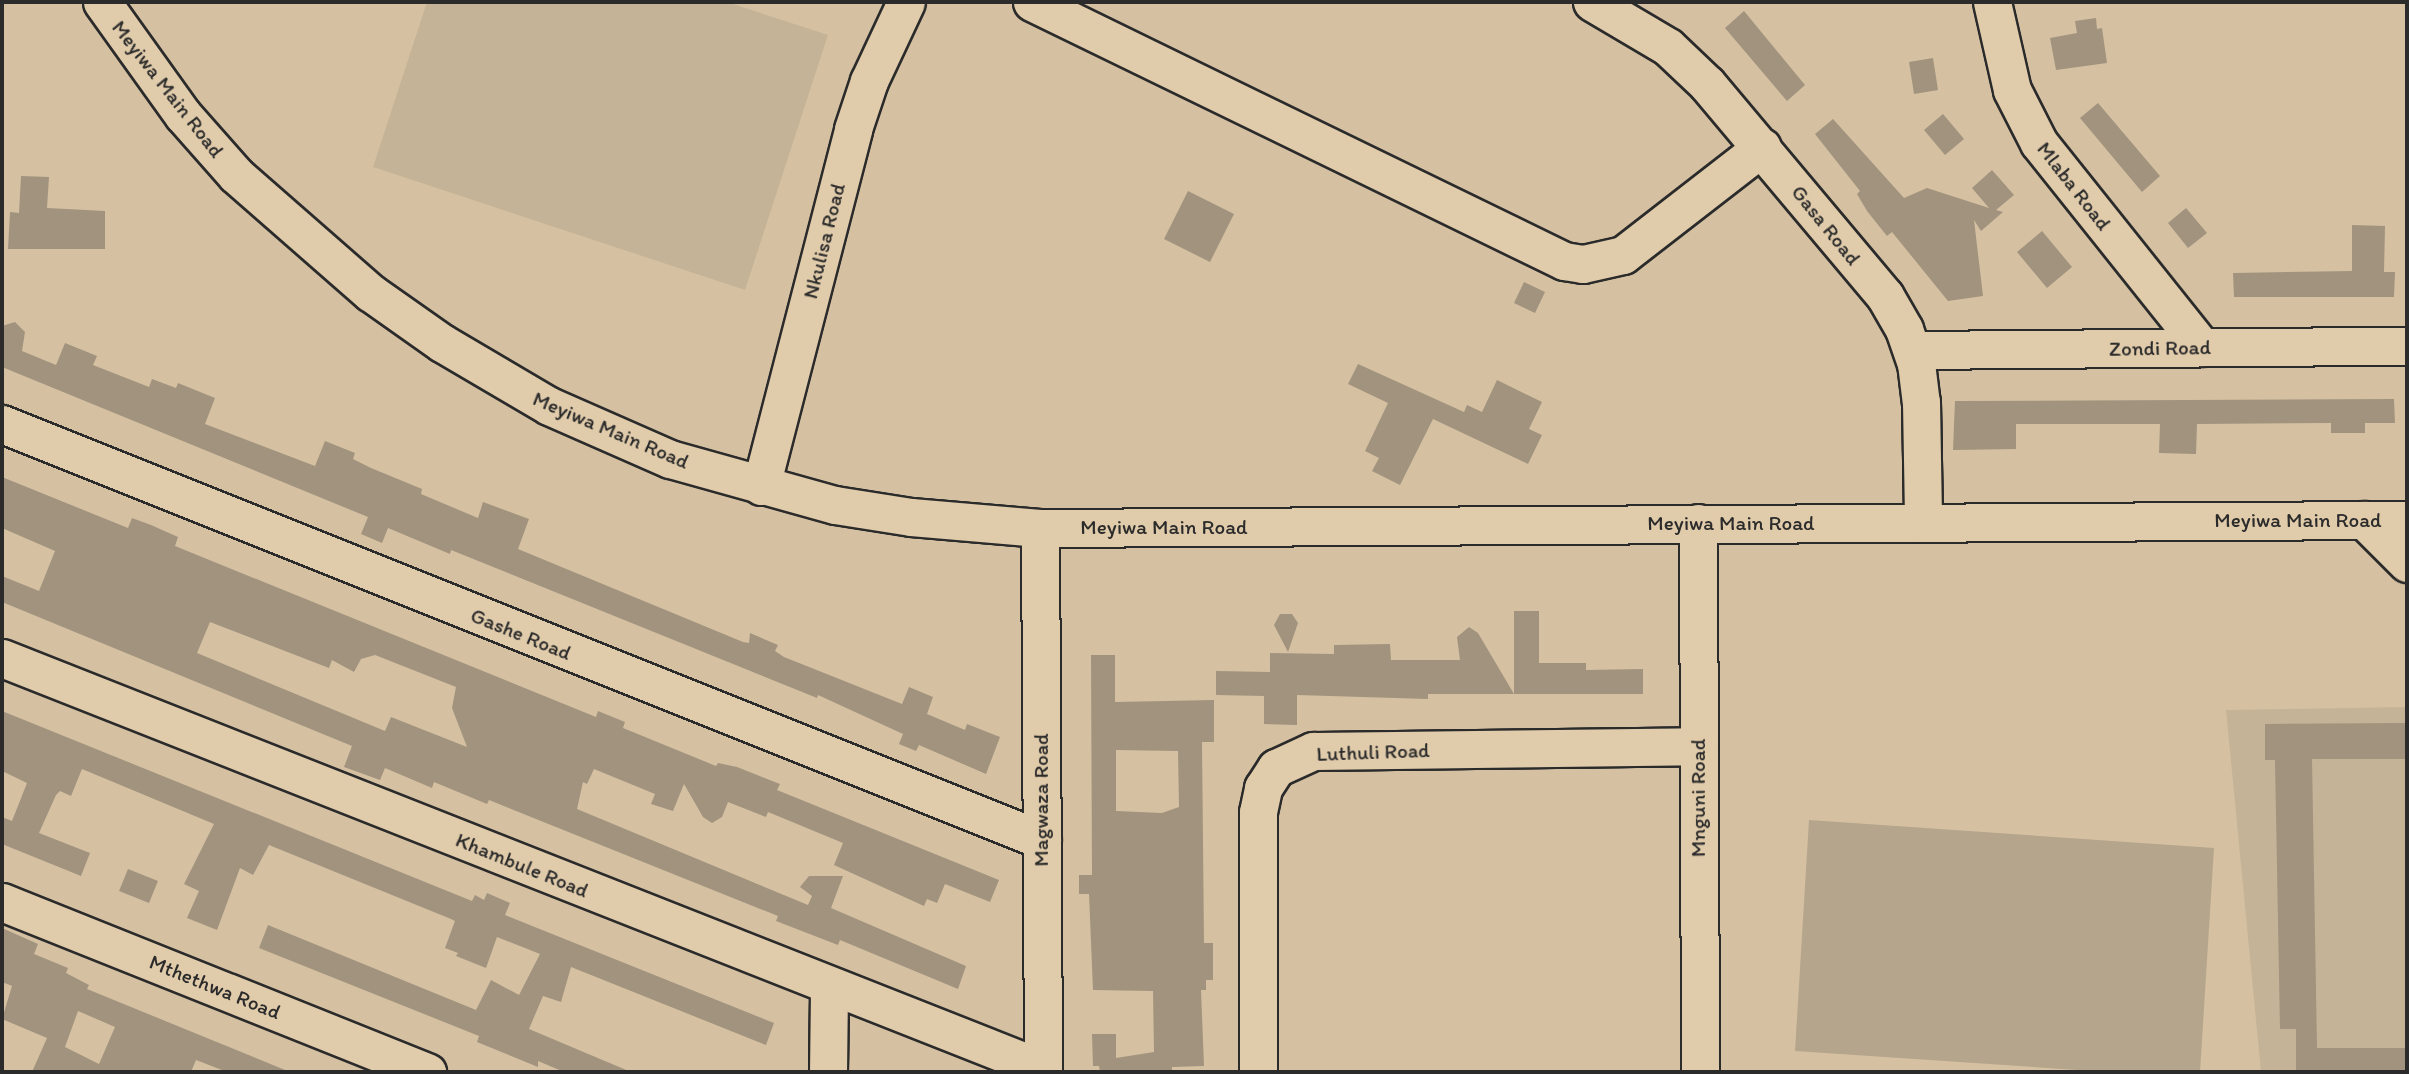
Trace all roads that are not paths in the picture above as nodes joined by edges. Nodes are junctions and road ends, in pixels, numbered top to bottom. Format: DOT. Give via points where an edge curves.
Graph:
graph roads {
  1 [pos="102,2"];
  2 [pos="906,2"];
  3 [pos="1032,2"];
  4 [pos="1591,2"];
  5 [pos="1992,2"];
  6 [pos="1762,147"];
  7 [pos="2407,346"];
  8 [pos="2202,347"];
  9 [pos="1913,350"];
  10 [pos="2,424"];
  11 [pos="761,486"];
  12 [pos="2364,520"];
  13 [pos="2407,520"];
  14 [pos="1923,522"];
  15 [pos="1698,523"];
  16 [pos="1040,528"];
  17 [pos="2407,564"];
  18 [pos="2,658"];
  19 [pos="1698,746"];
  20 [pos="1042,840"];
  21 [pos="2,902"];
  22 [pos="829,988"];
  23 [pos="1044,1071"];
  24 [pos="427,1072"];
  25 [pos="828,1072"];
  26 [pos="1258,1072"];
  27 [pos="1700,1072"];
  1 -- 11 [label="street, Meyiwa Main Road" via="167,95 236,175 371,293 442,343 549,407 670,458"];
  2 -- 11 [label="street, Nkulisa Road" via="853,129"];
  3 -- 6 [label="street" via="1564,261 1583,264 1623,255"];
  4 -- 6 [label="street, Gasa Road" via="1668,47"];
  5 -- 8 [label="street, Mlaba Road" via="2012,90 2039,144"];
  6 -- 9 [label="street, Gasa Road" via="1885,296"];
  7 -- 8 [label="street, Zondi Road"];
  8 -- 9 [label="street, Zondi Road"];
  9 -- 14 [label="street, Gasa Road" via="1921,402"];
  10 -- 20 [label="street, Gashe Road"];
  11 -- 16 [label="street, Meyiwa Main Road" via="911,517"];
  12 -- 13 [label="street, Meyiwa Main Road"];
  12 -- 14 [label="street, Meyiwa Main Road"];
  12 -- 17 [label="street"];
  14 -- 15 [label="street, Meyiwa Main Road"];
  15 -- 16 [label="street, Meyiwa Main Road"];
  15 -- 19 [label="street, Mnguni Road"];
  16 -- 20 [label="street, Magwaza Road"];
  18 -- 22 [label="street, Khambule Road"];
  19 -- 26 [label="street, Luthuli Road" via="1313,751 1276,768 1263,788 1258,812"];
  19 -- 27 [label="street, Mnguni Road"];
  20 -- 23 [label="street, Magwaza Road"];
  21 -- 24 [label="street, Mthethwa Road"];
  22 -- 23 [label="street, Khambule Road"];
  22 -- 25 [label="street"];
}
